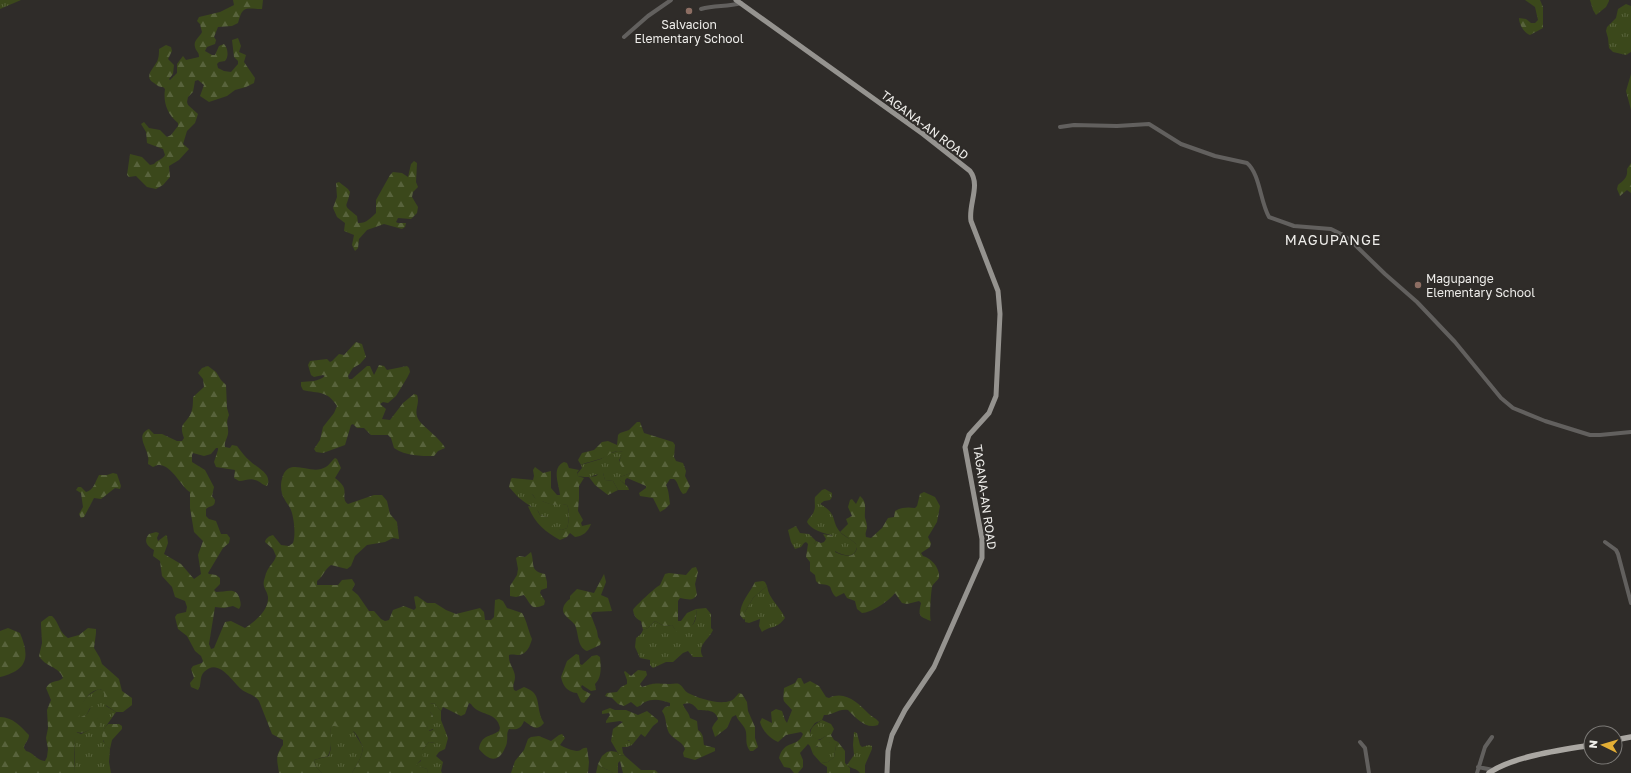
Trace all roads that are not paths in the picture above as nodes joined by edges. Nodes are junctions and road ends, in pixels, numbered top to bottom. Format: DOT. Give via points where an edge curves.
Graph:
graph roads {
  1 [pos="671,0"];
  2 [pos="738,2"];
  3 [pos="702,9"];
  4 [pos="624,37"];
  5 [pos="1060,127"];
  6 [pos="1631,432"];
  7 [pos="1604,542"];
  8 [pos="1631,603"];
  9 [pos="1492,737"];
  10 [pos="1360,742"];
  11 [pos="1583,747"];
  12 [pos="1478,767"];
  13 [pos="1491,772"];
  14 [pos="887,773"];
  15 [pos="1370,773"];
  16 [pos="1477,773"];
  1 -- 4 [label="street"];
  2 -- 3 [label="street"];
  2 -- 14 [label="main road, TAGANA-AN ROAD" via="966,167 973,175 974,185 970,218 998,292 1000,309 996,396 989,413 970,433 966,445 983,551 980,565 934,667 905,710 892,735"];
  5 -- 6 [label="street" via="1149,124 1181,144 1215,156 1247,163 1254,173 1269,217 1294,226 1334,230 1351,241 1417,302 1501,398 1513,408 1590,435"];
  7 -- 8 [label="street" via="1618,554"];
  9 -- 12 [label="street" via="1485,747"];
  10 -- 15 [label="street" via="1365,748"];
  11 -- 13 [label="highway" via="1516,760"];
  12 -- 13 [label="street"];
  12 -- 16 [label="street"];
}
